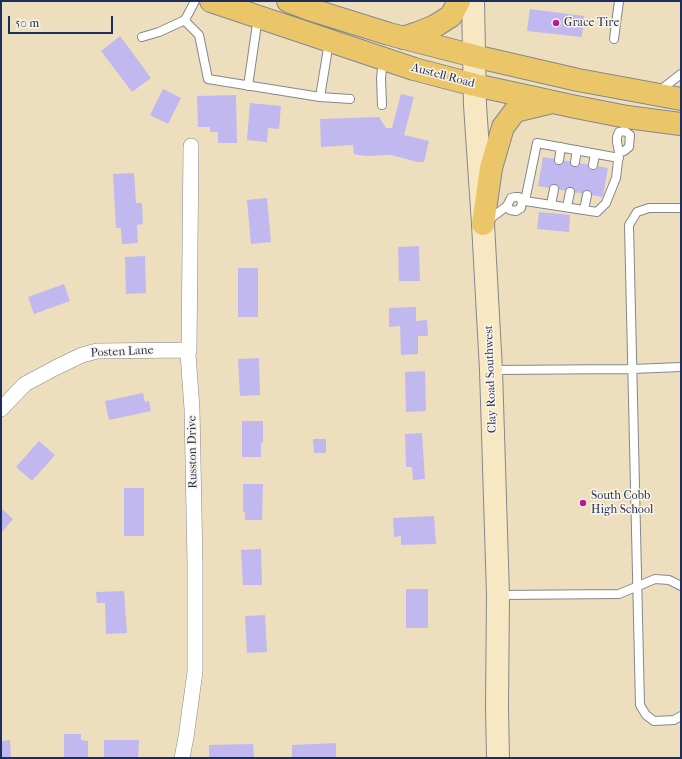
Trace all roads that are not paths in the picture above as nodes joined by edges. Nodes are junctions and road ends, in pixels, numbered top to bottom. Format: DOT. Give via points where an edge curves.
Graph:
graph roads {
  1 [pos="195,1"];
  2 [pos="211,1"];
  3 [pos="288,1"];
  4 [pos="459,1"];
  5 [pos="473,1"];
  6 [pos="619,1"];
  7 [pos="258,17"];
  8 [pos="184,20"];
  9 [pos="142,37"];
  10 [pos="402,38"];
  11 [pos="614,39"];
  12 [pos="330,41"];
  13 [pos="474,56"];
  14 [pos="383,58"];
  15 [pos="681,74"];
  16 [pos="475,85"];
  17 [pos="248,86"];
  18 [pos="655,94"];
  19 [pos="320,97"];
  20 [pos="350,99"];
  21 [pos="681,99"];
  22 [pos="553,102"];
  23 [pos="382,105"];
  24 [pos="626,124"];
  25 [pos="681,124"];
  26 [pos="191,146"];
  27 [pos="561,147"];
  28 [pos="577,150"];
  29 [pos="595,154"];
  30 [pos="619,155"];
  31 [pos="559,160"];
  32 [pos="575,162"];
  33 [pos="592,166"];
  34 [pos="554,189"];
  35 [pos="570,192"];
  36 [pos="587,195"];
  37 [pos="524,201"];
  38 [pos="551,205"];
  39 [pos="567,208"];
  40 [pos="681,208"];
  41 [pos="584,210"];
  42 [pos="484,224"];
  43 [pos="188,350"];
  44 [pos="681,367"];
  45 [pos="632,368"];
  46 [pos="491,370"];
  47 [pos="1,409"];
  48 [pos="638,586"];
  49 [pos="681,586"];
  50 [pos="498,595"];
  51 [pos="681,716"];
  52 [pos="182,758"];
  53 [pos="498,758"];
  1 -- 8 [label="lane"];
  2 -- 7 [label="main road, Austell Road"];
  3 -- 10 [label="main road"];
  4 -- 10 [label="main road" via="451,16 435,26"];
  5 -- 13 [label="street, Clay Road Southwest"];
  6 -- 11 [label="lane"];
  7 -- 12 [label="main road, Austell Road"];
  7 -- 17 [label="lane"];
  8 -- 9 [label="lane"];
  8 -- 17 [label="lane" via="199,35 208,79"];
  10 -- 13 [label="main road"];
  12 -- 14 [label="main road, Austell Road"];
  12 -- 19 [label="lane"];
  13 -- 16 [label="street, Clay Road Southwest"];
  13 -- 18 [label="main road" via="578,80"];
  14 -- 16 [label="main road, Austell Road"];
  14 -- 23 [label="lane"];
  15 -- 18 [label="lane"];
  16 -- 22 [label="main road, Austell Road"];
  16 -- 42 [label="street, Clay Road Southwest"];
  17 -- 19 [label="lane"];
  18 -- 21 [label="main road"];
  19 -- 20 [label="lane"];
  22 -- 24 [label="main road, Austell Road"];
  22 -- 42 [label="main road" via="515,111 503,127 491,168"];
  24 -- 25 [label="main road, Austell Road"];
  24 -- 30 [label="lane" via="630,135 628,147"];
  26 -- 43 [label="street, Russton Drive"];
  27 -- 28 [label="lane"];
  27 -- 31 [label="lane"];
  27 -- 37 [label="lane" via="536,143"];
  28 -- 29 [label="lane"];
  28 -- 32 [label="lane"];
  29 -- 30 [label="lane"];
  29 -- 33 [label="lane"];
  30 -- 41 [label="lane" via="616,178 606,203 597,212"];
  34 -- 38 [label="lane"];
  35 -- 39 [label="lane"];
  36 -- 41 [label="lane"];
  37 -- 38 [label="lane"];
  37 -- 42 [label="lane" via="511,198 507,206"];
  38 -- 39 [label="lane"];
  39 -- 41 [label="lane"];
  40 -- 45 [label="lane" via="649,208 637,212 629,225"];
  42 -- 46 [label="street, Clay Road Southwest"];
  43 -- 47 [label="street, Posten Lane" via="97,351 82,355 25,384"];
  43 -- 52 [label="street, Russton Drive" via="192,409 195,672"];
  44 -- 45 [label="lane"];
  45 -- 46 [label="lane"];
  45 -- 48 [label="lane"];
  46 -- 50 [label="street, Clay Road Southwest"];
  48 -- 49 [label="lane" via="655,579 669,580"];
  48 -- 50 [label="lane" via="619,594"];
  48 -- 51 [label="lane" via="640,706 654,721 674,720"];
  50 -- 53 [label="street, Clay Road Southwest"];
}
